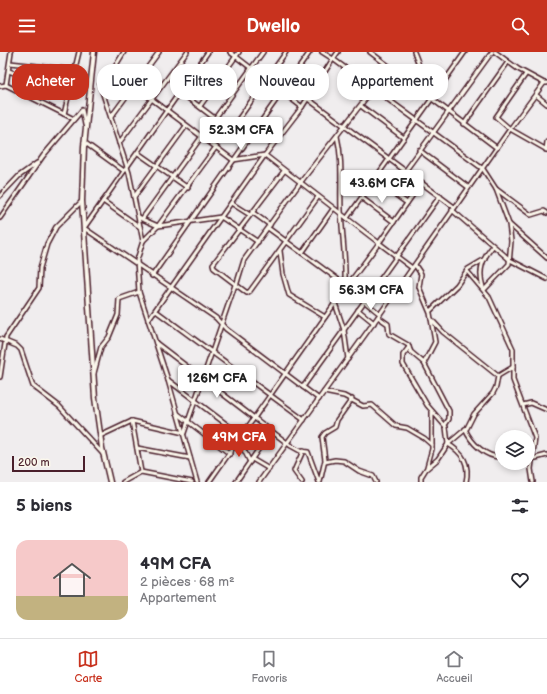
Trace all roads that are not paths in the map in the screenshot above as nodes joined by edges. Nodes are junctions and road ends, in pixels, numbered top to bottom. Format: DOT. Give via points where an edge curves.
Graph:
graph roads {
  1 [pos="11,52"];
  2 [pos="79,52"];
  3 [pos="94,52"];
  4 [pos="124,52"];
  5 [pos="159,52"];
  6 [pos="187,52"];
  7 [pos="208,52"];
  8 [pos="230,52"];
  9 [pos="239,52"];
  10 [pos="262,52"];
  11 [pos="286,52"];
  12 [pos="310,52"];
  13 [pos="322,52"];
  14 [pos="338,52"];
  15 [pos="370,52"];
  16 [pos="414,52"];
  17 [pos="465,52"];
  18 [pos="494,52"];
  19 [pos="236,56"];
  20 [pos="333,59"];
  21 [pos="508,62"];
  22 [pos="10,63"];
  23 [pos="19,64"];
  24 [pos="76,64"];
  25 [pos="117,64"];
  26 [pos="150,64"];
  27 [pos="200,64"];
  28 [pos="246,64"];
  29 [pos="254,64"];
  30 [pos="278,64"];
  31 [pos="301,64"];
  32 [pos="340,64"];
  33 [pos="386,64"];
  34 [pos="418,64"];
  35 [pos="329,65"];
  36 [pos="9,71"];
  37 [pos="12,72"];
  38 [pos="526,74"];
  39 [pos="245,76"];
  40 [pos="448,76"];
  41 [pos="546,83"];
  42 [pos="91,84"];
  43 [pos="6,85"];
  44 [pos="97,85"];
  45 [pos="0,86"];
  46 [pos="162,86"];
  47 [pos="536,95"];
  48 [pos="67,100"];
  49 [pos="105,100"];
  50 [pos="124,100"];
  51 [pos="151,100"];
  52 [pos="153,100"];
  53 [pos="175,100"];
  54 [pos="191,100"];
  55 [pos="252,100"];
  56 [pos="276,100"];
  57 [pos="293,100"];
  58 [pos="307,100"];
  59 [pos="309,100"];
  60 [pos="365,100"];
  61 [pos="388,100"];
  62 [pos="431,100"];
  63 [pos="547,104"];
  64 [pos="200,106"];
  65 [pos="361,106"];
  66 [pos="302,107"];
  67 [pos="167,111"];
  68 [pos="447,112"];
  69 [pos="64,114"];
  70 [pos="111,117"];
  71 [pos="74,119"];
  72 [pos="214,119"];
  73 [pos="416,120"];
  74 [pos="464,124"];
  75 [pos="346,125"];
  76 [pos="186,126"];
  77 [pos="86,129"];
  78 [pos="510,129"];
  79 [pos="230,131"];
  80 [pos="432,132"];
  81 [pos="337,136"];
  82 [pos="202,137"];
  83 [pos="404,138"];
  84 [pos="84,142"];
  85 [pos="246,142"];
  86 [pos="547,142"];
  87 [pos="119,143"];
  88 [pos="216,147"];
  89 [pos="497,148"];
  90 [pos="420,150"];
  91 [pos="547,150"];
  92 [pos="138,153"];
  93 [pos="265,156"];
  94 [pos="390,158"];
  95 [pos="233,160"];
  96 [pos="38,162"];
  97 [pos="157,167"];
  98 [pos="126,168"];
  99 [pos="482,169"];
  100 [pos="406,170"];
  101 [pos="124,171"];
  102 [pos="284,171"];
  103 [pos="173,178"];
  104 [pos="375,180"];
  105 [pos="422,182"];
  106 [pos="300,183"];
  107 [pos="468,187"];
  108 [pos="188,188"];
  109 [pos="496,189"];
  110 [pos="0,196"];
  111 [pos="440,196"];
  112 [pos="134,197"];
  113 [pos="318,197"];
  114 [pos="362,198"];
  115 [pos="82,201"];
  116 [pos="103,201"];
  117 [pos="231,203"];
  118 [pos="407,203"];
  119 [pos="454,207"];
  120 [pos="334,209"];
  121 [pos="452,210"];
  122 [pos="547,212"];
  123 [pos="251,214"];
  124 [pos="341,214"];
  125 [pos="139,217"];
  126 [pos="221,217"];
  127 [pos="0,218"];
  128 [pos="347,218"];
  129 [pos="142,219"];
  130 [pos="190,222"];
  131 [pos="394,222"];
  132 [pos="509,224"];
  133 [pos="158,226"];
  134 [pos="269,226"];
  135 [pos="140,227"];
  136 [pos="84,228"];
  137 [pos="239,229"];
  138 [pos="143,241"];
  139 [pos="258,242"];
  140 [pos="286,242"];
  141 [pos="379,243"];
  142 [pos="493,246"];
  143 [pos="280,251"];
  144 [pos="302,254"];
  145 [pos="396,258"];
  146 [pos="547,258"];
  147 [pos="485,259"];
  148 [pos="510,260"];
  149 [pos="137,265"];
  150 [pos="415,265"];
  151 [pos="412,268"];
  152 [pos="467,271"];
  153 [pos="152,276"];
  154 [pos="547,279"];
  155 [pos="236,285"];
  156 [pos="346,285"];
  157 [pos="171,289"];
  158 [pos="484,290"];
  159 [pos="139,292"];
  160 [pos="365,301"];
  161 [pos="335,303"];
  162 [pos="358,310"];
  163 [pos="156,311"];
  164 [pos="430,311"];
  165 [pos="379,315"];
  166 [pos="325,317"];
  167 [pos="431,319"];
  168 [pos="148,320"];
  169 [pos="222,323"];
  170 [pos="374,323"];
  171 [pos="344,330"];
  172 [pos="0,340"];
  173 [pos="5,341"];
  174 [pos="156,343"];
  175 [pos="409,347"];
  176 [pos="212,352"];
  177 [pos="348,359"];
  178 [pos="424,363"];
  179 [pos="513,367"];
  180 [pos="94,373"];
  181 [pos="285,374"];
  182 [pos="498,376"];
  183 [pos="0,377"];
  184 [pos="203,379"];
  185 [pos="168,380"];
  186 [pos="303,387"];
  187 [pos="324,392"];
  188 [pos="271,396"];
  189 [pos="319,399"];
  190 [pos="352,399"];
  191 [pos="195,400"];
  192 [pos="523,405"];
  193 [pos="547,410"];
  194 [pos="432,412"];
  195 [pos="177,413"];
  196 [pos="254,418"];
  197 [pos="304,420"];
  198 [pos="132,421"];
  199 [pos="188,421"];
  200 [pos="445,425"];
  201 [pos="465,429"];
  202 [pos="532,430"];
  203 [pos="271,432"];
  204 [pos="184,433"];
  205 [pos="100,436"];
  206 [pos="242,436"];
  207 [pos="287,443"];
  208 [pos="236,444"];
  209 [pos="448,444"];
  210 [pos="432,445"];
  211 [pos="137,448"];
  212 [pos="303,452"];
  213 [pos="230,454"];
  214 [pos="547,455"];
  215 [pos="495,456"];
  216 [pos="190,458"];
  217 [pos="535,459"];
  218 [pos="251,460"];
  219 [pos="325,462"];
  220 [pos="269,469"];
  221 [pos="426,469"];
  222 [pos="531,470"];
  223 [pos="141,472"];
  224 [pos="110,482"];
  225 [pos="123,482"];
  226 [pos="192,482"];
  227 [pos="197,482"];
  228 [pos="209,482"];
  229 [pos="236,482"];
  230 [pos="259,482"];
  231 [pos="302,482"];
  232 [pos="320,482"];
  233 [pos="376,482"];
  234 [pos="421,482"];
  235 [pos="466,482"];
  236 [pos="533,482"];
  1 -- 22 [label="street"];
  2 -- 24 [label="street"];
  3 -- 42 [label="main road"];
  4 -- 25 [label="street"];
  5 -- 26 [label="street"];
  6 -- 46 [label="street"];
  7 -- 27 [label="street"];
  8 -- 19 [label="street"];
  9 -- 19 [label="street"];
  10 -- 29 [label="street"];
  11 -- 30 [label="street"];
  12 -- 31 [label="street"];
  13 -- 20 [label="street"];
  14 -- 20 [label="street"];
  15 -- 33 [label="street"];
  16 -- 34 [label="street"];
  17 -- 40 [label="street"];
  18 -- 21 [label="street"];
  18 -- 68 [label="street"];
  19 -- 28 [label="street"];
  19 -- 64 [label="street"];
  20 -- 32 [label="street"];
  20 -- 35 [label="street"];
  21 -- 38 [label="street"];
  21 -- 74 [label="street"];
  22 -- 23 [label="street"];
  22 -- 36 [label="street"];
  36 -- 37 [label="street"];
  36 -- 43 [label="street"];
  38 -- 41 [label="street"];
  38 -- 78 [label="street" via="496,117"];
  39 -- 72 [label="street"];
  41 -- 47 [label="street"];
  42 -- 44 [label="street"];
  42 -- 77 [label="main road"];
  43 -- 45 [label="street"];
  43 -- 69 [label="street"];
  47 -- 63 [label="street"];
  47 -- 78 [label="street"];
  48 -- 69 [label="street"];
  49 -- 70 [label="street"];
  50 -- 70 [label="street"];
  51 -- 87 [label="street"];
  52 -- 67 [label="street"];
  53 -- 67 [label="street"];
  54 -- 64 [label="street"];
  55 -- 79 [label="street"];
  56 -- 85 [label="street"];
  57 -- 66 [label="street"];
  58 -- 66 [label="street"];
  59 -- 75 [label="street"];
  60 -- 65 [label="street"];
  61 -- 73 [label="street"];
  62 -- 68 [label="street"];
  62 -- 73 [label="street"];
  64 -- 72 [label="street"];
  65 -- 75 [label="street"];
  65 -- 83 [label="street"];
  66 -- 93 [label="street"];
  67 -- 76 [label="street"];
  67 -- 92 [label="street"];
  68 -- 74 [label="street"];
  68 -- 80 [label="street"];
  69 -- 71 [label="street"];
  70 -- 87 [label="street"];
  71 -- 77 [label="street" via="82,110"];
  71 -- 96 [label="street"];
  72 -- 79 [label="street"];
  72 -- 82 [label="street"];
  73 -- 80 [label="street"];
  73 -- 83 [label="street"];
  74 -- 89 [label="street"];
  75 -- 81 [label="street"];
  75 -- 94 [label="street"];
  76 -- 82 [label="street"];
  76 -- 97 [label="street"];
  77 -- 84 [label="main road"];
  78 -- 89 [label="street"];
  78 -- 91 [label="street"];
  79 -- 85 [label="street"];
  80 -- 90 [label="street"];
  80 -- 99 [label="street"];
  81 -- 106 [label="street"];
  81 -- 124 [label="street" via="341,156"];
  82 -- 88 [label="street"];
  82 -- 103 [label="street"];
  83 -- 94 [label="street"];
  84 -- 101 [label="street"];
  84 -- 115 [label="main road"];
  85 -- 95 [label="street"];
  86 -- 91 [label="street"];
  87 -- 98 [label="street"];
  88 -- 95 [label="street"];
  88 -- 108 [label="street"];
  89 -- 99 [label="street"];
  90 -- 100 [label="street"];
  90 -- 107 [label="street"];
  92 -- 97 [label="street"];
  92 -- 98 [label="street"];
  93 -- 95 [label="street"];
  93 -- 102 [label="street"];
  93 -- 117 [label="street"];
  94 -- 100 [label="street"];
  94 -- 104 [label="street"];
  95 -- 130 [label="street"];
  96 -- 110 [label="street"];
  96 -- 127 [label="street"];
  97 -- 103 [label="street"];
  97 -- 112 [label="street"];
  98 -- 101 [label="street"];
  98 -- 112 [label="street"];
  99 -- 107 [label="street"];
  99 -- 109 [label="street"];
  100 -- 105 [label="street"];
  101 -- 116 [label="street"];
  102 -- 106 [label="street"];
  102 -- 123 [label="street"];
  103 -- 108 [label="street"];
  103 -- 129 [label="street"];
  104 -- 114 [label="street"];
  104 -- 118 [label="street"];
  105 -- 111 [label="street"];
  105 -- 118 [label="street"];
  106 -- 113 [label="street"];
  106 -- 134 [label="street"];
  107 -- 119 [label="street"];
  108 -- 133 [label="street"];
  109 -- 122 [label="street" via="531,215"];
  109 -- 132 [label="street"];
  111 -- 119 [label="street"];
  111 -- 145 [label="street"];
  112 -- 125 [label="street"];
  113 -- 120 [label="street"];
  113 -- 140 [label="street"];
  114 -- 128 [label="street"];
  114 -- 131 [label="street"];
  115 -- 136 [label="main road"];
  115 -- 173 [label="street" via="56,226 41,263 39,288 9,331"];
  116 -- 135 [label="street"];
  116 -- 136 [label="street"];
  117 -- 123 [label="street"];
  117 -- 126 [label="street"];
  118 -- 131 [label="street"];
  119 -- 121 [label="street"];
  120 -- 124 [label="street"];
  120 -- 144 [label="street"];
  121 -- 142 [label="street"];
  121 -- 150 [label="street"];
  123 -- 134 [label="street"];
  123 -- 137 [label="street"];
  124 -- 128 [label="street"];
  124 -- 156 [label="street"];
  125 -- 129 [label="street"];
  125 -- 135 [label="street"];
  126 -- 130 [label="street"];
  126 -- 137 [label="street"];
  126 -- 157 [label="street"];
  128 -- 141 [label="street"];
  129 -- 133 [label="street"];
  130 -- 133 [label="street"];
  130 -- 153 [label="street"];
  131 -- 141 [label="street"];
  132 -- 146 [label="street"];
  132 -- 148 [label="street"];
  133 -- 138 [label="street"];
  134 -- 139 [label="street"];
  134 -- 140 [label="street"];
  135 -- 138 [label="street"];
  136 -- 149 [label="street"];
  136 -- 180 [label="main road"];
  137 -- 139 [label="street"];
  137 -- 155 [label="street" via="213,264 214,268"];
  138 -- 149 [label="street"];
  139 -- 155 [label="street" via="244,260"];
  140 -- 143 [label="street"];
  140 -- 144 [label="street"];
  141 -- 145 [label="street"];
  141 -- 156 [label="street"];
  142 -- 147 [label="street"];
  142 -- 148 [label="street"];
  143 -- 155 [label="street" via="249,293"];
  143 -- 166 [label="street" via="289,295"];
  144 -- 156 [label="street"];
  145 -- 151 [label="street"];
  145 -- 160 [label="street"];
  147 -- 152 [label="street" via="472,265"];
  147 -- 158 [label="street" via="480,270"];
  148 -- 154 [label="street"];
  148 -- 158 [label="street" via="506,270"];
  149 -- 153 [label="street"];
  149 -- 159 [label="street"];
  150 -- 151 [label="street"];
  150 -- 164 [label="street" via="420,270 419,287"];
  151 -- 165 [label="street"];
  152 -- 158 [label="street"];
  152 -- 164 [label="street" via="457,285"];
  153 -- 157 [label="street"];
  155 -- 169 [label="street"];
  156 -- 160 [label="street"];
  156 -- 161 [label="street"];
  157 -- 163 [label="street"];
  157 -- 169 [label="street"];
  158 -- 179 [label="street" via="490,297 512,349"];
  159 -- 168 [label="street"];
  159 -- 180 [label="street" via="119,299 118,315 109,337 101,347"];
  160 -- 162 [label="street"];
  160 -- 165 [label="street"];
  161 -- 166 [label="street"];
  161 -- 171 [label="street"];
  162 -- 170 [label="street"];
  162 -- 171 [label="street"];
  163 -- 168 [label="street"];
  163 -- 176 [label="street"];
  164 -- 167 [label="street"];
  165 -- 170 [label="street"];
  165 -- 175 [label="street" via="388,324 389,334"];
  166 -- 181 [label="street"];
  167 -- 178 [label="street" via="434,344"];
  167 -- 182 [label="street" via="443,332"];
  168 -- 174 [label="street"];
  169 -- 176 [label="street"];
  169 -- 181 [label="street" via="226,329"];
  170 -- 177 [label="street"];
  171 -- 177 [label="street"];
  171 -- 186 [label="street"];
  172 -- 173 [label="street"];
  173 -- 183 [label="street"];
  173 -- 224 [label="street" via="21,350 33,386 59,406 103,454"];
  174 -- 184 [label="street"];
  174 -- 185 [label="street"];
  175 -- 178 [label="street"];
  175 -- 194 [label="street" via="403,355 403,364"];
  176 -- 184 [label="street"];
  176 -- 188 [label="street"];
  177 -- 187 [label="street"];
  178 -- 200 [label="street" via="449,411 449,419"];
  179 -- 182 [label="street"];
  179 -- 192 [label="street" via="513,380"];
  180 -- 205 [label="main road"];
  181 -- 186 [label="street"];
  181 -- 188 [label="street"];
  182 -- 201 [label="street" via="493,393"];
  184 -- 191 [label="street"];
  184 -- 196 [label="street"];
  185 -- 191 [label="street"];
  185 -- 195 [label="street"];
  186 -- 189 [label="street"];
  187 -- 189 [label="street"];
  187 -- 190 [label="street"];
  188 -- 196 [label="street"];
  188 -- 197 [label="street"];
  189 -- 197 [label="street"];
  190 -- 210 [label="street" via="363,406 372,405 396,426 407,428"];
  190 -- 219 [label="street" via="335,427 322,437"];
  191 -- 199 [label="street"];
  191 -- 206 [label="street"];
  192 -- 193 [label="street" via="531,403"];
  192 -- 202 [label="street"];
  194 -- 200 [label="street"];
  194 -- 210 [label="street"];
  195 -- 199 [label="street"];
  195 -- 204 [label="street"];
  196 -- 203 [label="street"];
  196 -- 206 [label="street"];
  197 -- 207 [label="street"];
  198 -- 204 [label="street"];
  198 -- 205 [label="street"];
  198 -- 211 [label="street"];
  199 -- 204 [label="street"];
  199 -- 213 [label="street"];
  200 -- 209 [label="street"];
  201 -- 209 [label="street"];
  201 -- 215 [label="street" via="478,448"];
  203 -- 207 [label="street"];
  203 -- 218 [label="street"];
  204 -- 216 [label="street"];
  205 -- 224 [label="main road"];
  206 -- 208 [label="street"];
  207 -- 212 [label="street"];
  207 -- 220 [label="street"];
  208 -- 213 [label="street"];
  208 -- 218 [label="street" via="243,448"];
  209 -- 221 [label="street" via="438,459"];
  209 -- 235 [label="street" via="464,459 468,470"];
  210 -- 221 [label="street"];
  211 -- 216 [label="street"];
  211 -- 223 [label="street"];
  212 -- 231 [label="street" via="294,471"];
  212 -- 232 [label="street" via="310,454"];
  213 -- 228 [label="street"];
  214 -- 217 [label="street"];
  216 -- 227 [label="street"];
  218 -- 220 [label="street"];
  218 -- 229 [label="street"];
  219 -- 232 [label="street"];
  219 -- 233 [label="street" via="344,461 373,476"];
  220 -- 230 [label="street"];
  221 -- 234 [label="street"];
  222 -- 236 [label="street"];
  223 -- 225 [label="street"];
  223 -- 226 [label="street"];
}
